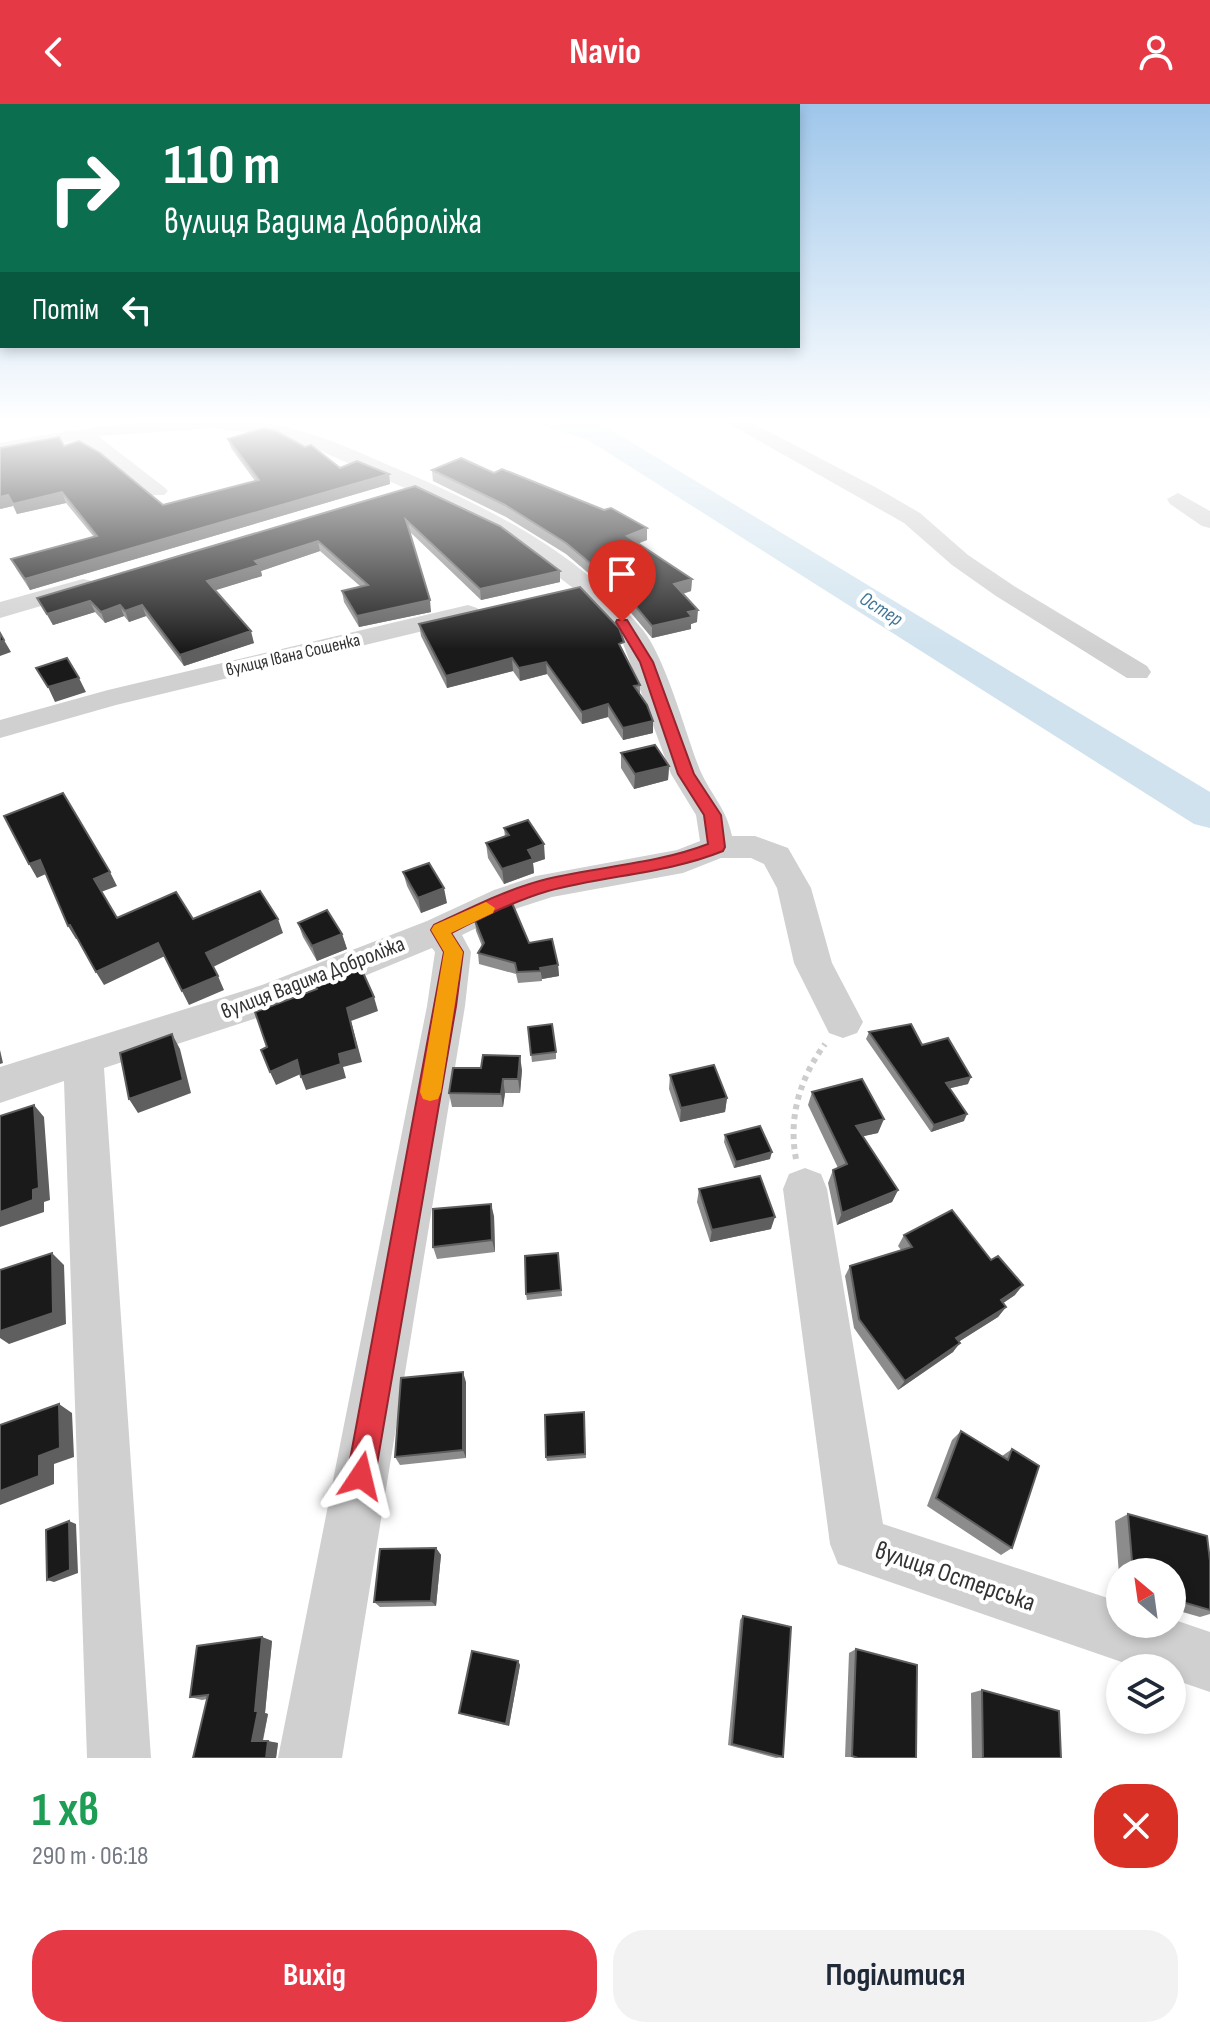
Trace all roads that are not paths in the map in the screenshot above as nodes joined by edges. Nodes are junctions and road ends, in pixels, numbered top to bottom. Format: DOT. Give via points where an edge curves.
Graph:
graph roads {
  1 [pos="438,495"];
  2 [pos="875,495"];
  3 [pos="1188,495"];
  4 [pos="1210,521"];
  5 [pos="105,579"];
  6 [pos="586,586"];
  7 [pos="556,593"];
  8 [pos="494,607"];
  9 [pos="0,610"];
  10 [pos="1137,672"];
  11 [pos="0,729"];
  12 [pos="717,847"];
  13 [pos="440,930"];
  14 [pos="843,1022"];
  15 [pos="83,1059"];
  16 [pos="0,1085"];
  17 [pos="805,1189"];
  18 [pos="1210,1662"];
  19 [pos="119,1758"];
  20 [pos="310,1758"];
  1 -- 6 [label="street" via="510,529"];
  2 -- 10 [label="street" via="983,576"];
  3 -- 4 [label="street" via="1178,499"];
  5 -- 9 [label="street"];
  6 -- 7 [label="street"];
  6 -- 12 [label="street" via="633,635 686,774 712,815"];
  8 -- 11 [label="street, вулиця Івана Сошенка" via="108,698"];
  12 -- 13 [label="street, вулиця Вадима Доброліжа" via="683,861 548,885"];
  12 -- 14 [label="street" via="755,847 776,856 794,888 813,963"];
  13 -- 15 [label="street, вулиця Вадима Доброліжа" via="273,997"];
  13 -- 20 [label="street" via="453,952 446,1006"];
  15 -- 16 [label="street, вулиця Вадима Доброліжа"];
  15 -- 19 [label="street"];
  17 -- 18 [label="street, вулиця Остерська" via="858,1544"];
}
